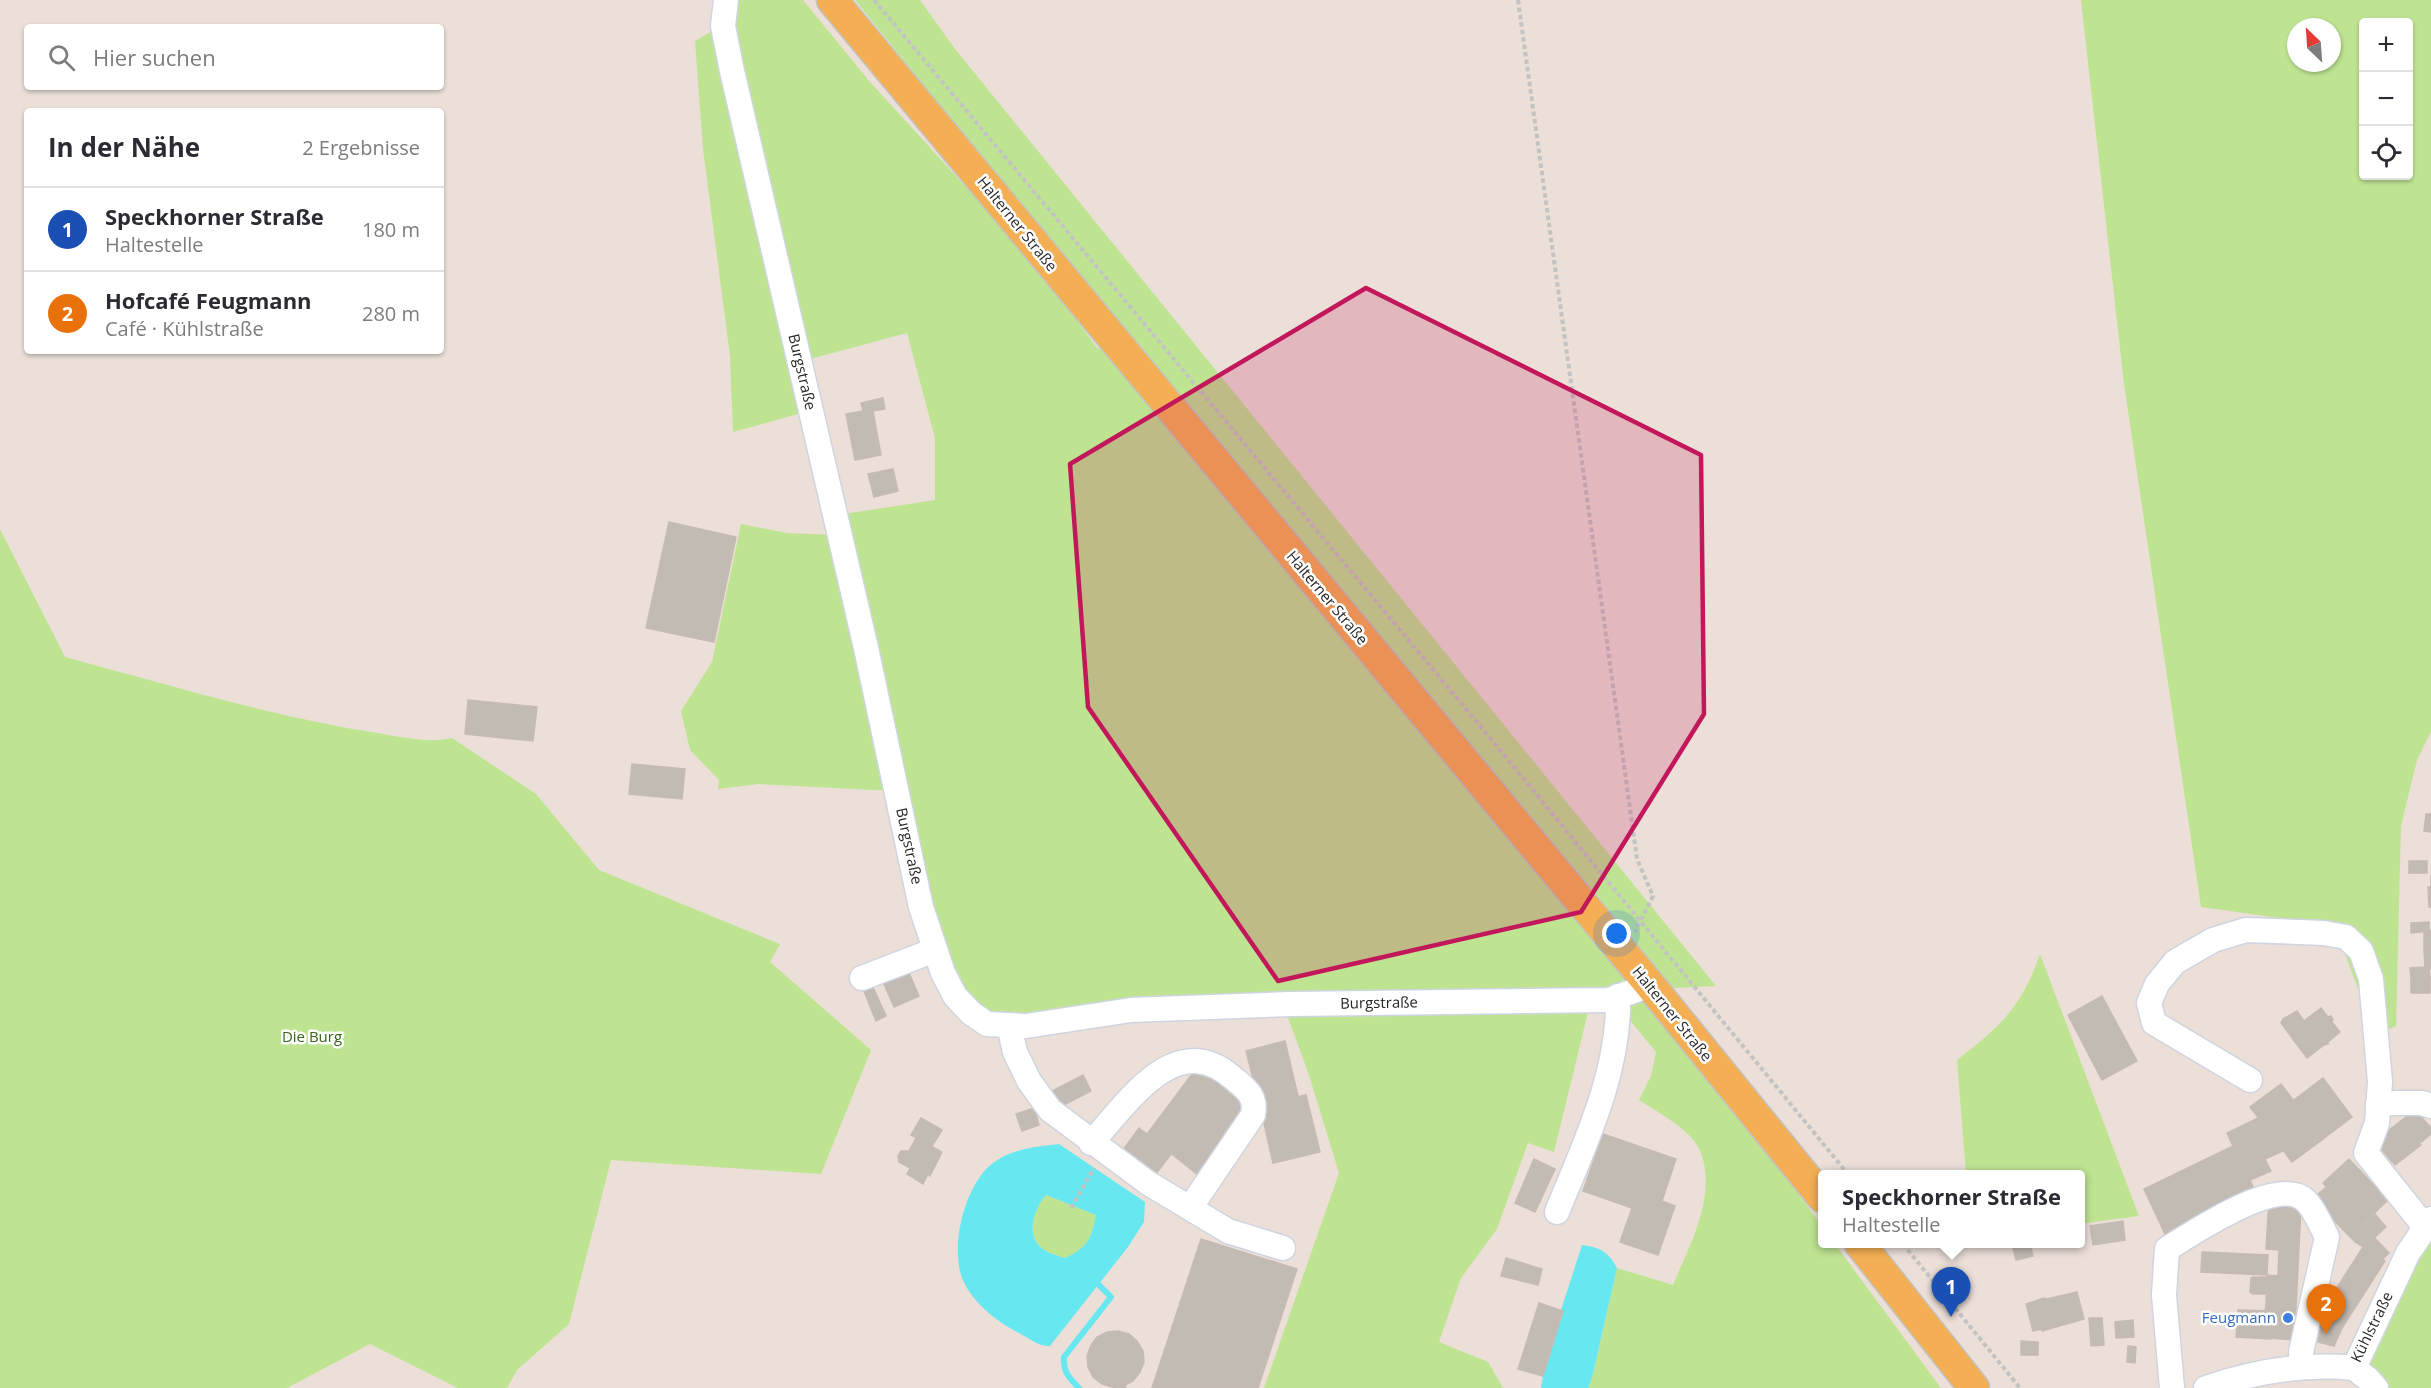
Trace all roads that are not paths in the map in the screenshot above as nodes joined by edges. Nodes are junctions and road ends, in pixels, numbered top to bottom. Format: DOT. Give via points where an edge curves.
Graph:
graph roads {
  1 [pos="726,0"];
  2 [pos="832,0"];
  3 [pos="935,950"];
  4 [pos="862,978"];
  5 [pos="1650,985"];
  6 [pos="1618,996"];
  7 [pos="1009,1025"];
  8 [pos="2250,1080"];
  9 [pos="2378,1103"];
  10 [pos="2431,1106"];
  11 [pos="1098,1147"];
  12 [pos="1818,1192"];
  13 [pos="1191,1208"];
  14 [pos="1557,1212"];
  15 [pos="2428,1223"];
  16 [pos="1283,1248"];
  17 [pos="1863,1248"];
  18 [pos="2302,1366"];
  19 [pos="2354,1368"];
  20 [pos="1974,1388"];
  21 [pos="2172,1388"];
  22 [pos="2206,1388"];
  23 [pos="2376,1388"];
  1 -- 3 [label="street, Burgstraße" via="723,26 732,71 866,648 921,907"];
  2 -- 5 [label="main road, Halterner Straße"];
  3 -- 4 [label="street"];
  3 -- 7 [label="street, Burgstraße" via="955,996 971,1013 987,1024"];
  5 -- 6 [label="street, Burgstraße"];
  5 -- 12 [label="main road, Halterner Straße"];
  6 -- 7 [label="street, Burgstraße" via="1131,1010 1026,1026"];
  6 -- 14 [label="street" via="1615,1046 1599,1108"];
  7 -- 11 [label="street" via="1015,1052 1050,1110"];
  8 -- 9 [label="street" via="2154,1023 2149,1003 2157,984 2175,962 2213,940 2246,930 2324,933 2346,937 2361,951 2371,979 2380,1082"];
  9 -- 10 [label="street"];
  9 -- 15 [label="street" via="2377,1123 2366,1153"];
  11 -- 13 [label="street"];
  11 -- 13 [label="street" via="1150,1078 1169,1065 1206,1061 1228,1073 1253,1098 1254,1115"];
  13 -- 16 [label="street" via="1228,1231"];
  15 -- 19 [label="street, Kühlstraße" via="2408,1253"];
  17 -- 20 [label="main road"];
  18 -- 19 [label="street, Kühlstraße"];
  18 -- 21 [label="street" via="2301,1352 2327,1237 2305,1199 2288,1192 2261,1197 2167,1249 2164,1294"];
  18 -- 22 [label="street, Kühlstraße" via="2240,1376"];
  19 -- 23 [label="street"];
}
